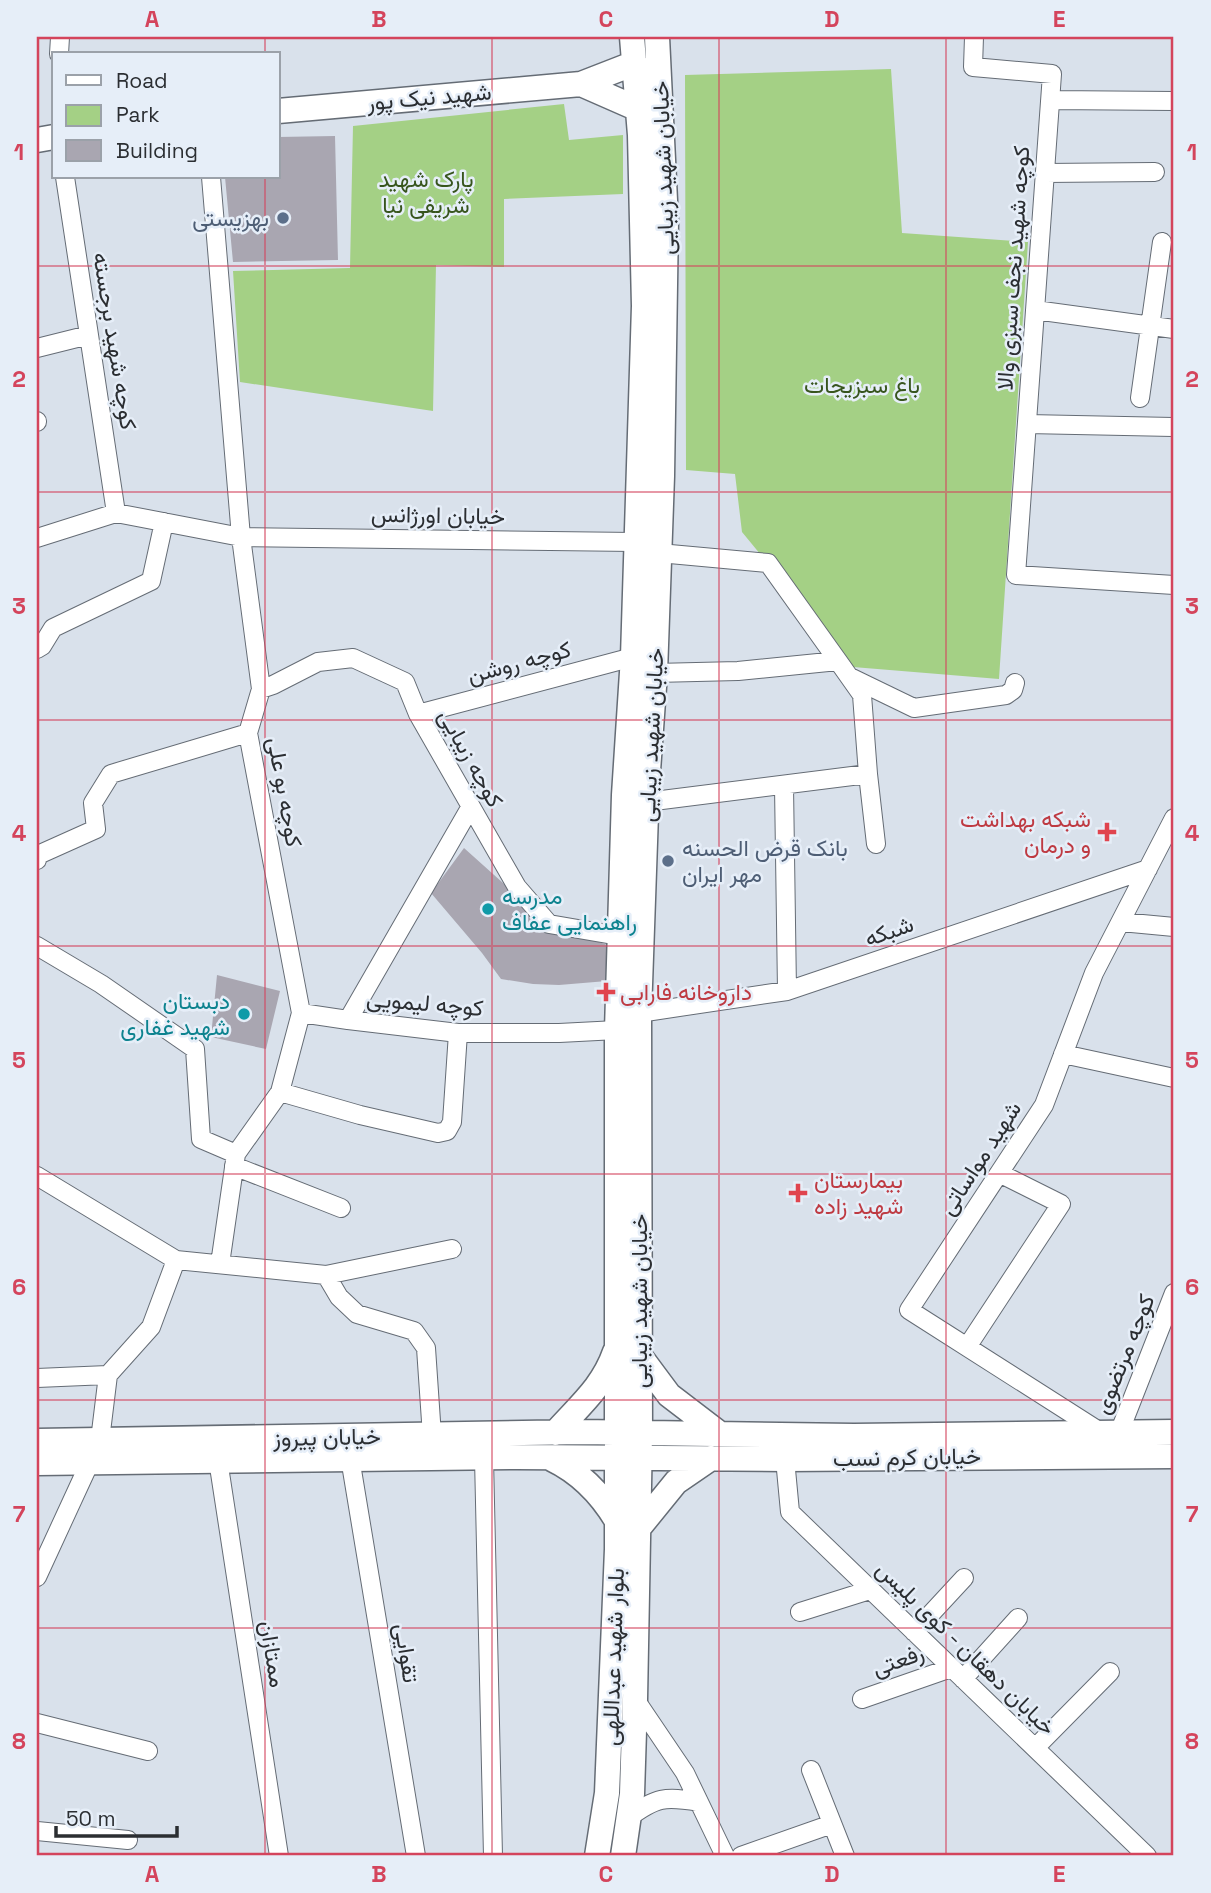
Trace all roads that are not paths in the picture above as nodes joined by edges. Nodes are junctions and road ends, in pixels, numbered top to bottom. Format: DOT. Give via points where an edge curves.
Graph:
graph roads {
  1 [pos="632,37"];
  2 [pos="657,37"];
  3 [pos="974,37"];
  4 [pos="635,63"];
  5 [pos="581,84"];
  6 [pos="1050,100"];
  7 [pos="1174,101"];
  8 [pos="638,109"];
  9 [pos="280,111"];
  10 [pos="1155,172"];
  11 [pos="1045,173"];
  12 [pos="65,178"];
  13 [pos="211,178"];
  14 [pos="1162,242"];
  15 [pos="1035,310"];
  16 [pos="1151,327"];
  17 [pos="1174,329"];
  18 [pos="89,335"];
  19 [pos="37,348"];
  20 [pos="1140,398"];
  21 [pos="1027,424"];
  22 [pos="1173,427"];
  23 [pos="651,428"];
  24 [pos="116,513"];
  25 [pos="164,522"];
  26 [pos="241,537"];
  27 [pos="37,538"];
  28 [pos="635,542"];
  29 [pos="659,553"];
  30 [pos="1174,585"];
  31 [pos="37,649"];
  32 [pos="633,657"];
  33 [pos="838,661"];
  34 [pos="655,673"];
  35 [pos="850,677"];
  36 [pos="1015,683"];
  37 [pos="261,689"];
  38 [pos="418,715"];
  39 [pos="248,733"];
  40 [pos="868,774"];
  41 [pos="784,786"];
  42 [pos="646,802"];
  43 [pos="470,808"];
  44 [pos="1174,818"];
  45 [pos="876,844"];
  46 [pos="37,860"];
  47 [pos="1148,869"];
  48 [pos="1121,922"];
  49 [pos="1174,927"];
  50 [pos="619,936"];
  51 [pos="37,946"];
  52 [pos="787,991"];
  53 [pos="302,1013"];
  54 [pos="639,1013"];
  55 [pos="348,1020"];
  56 [pos="617,1030"];
  57 [pos="458,1033"];
  58 [pos="1063,1054"];
  59 [pos="1174,1078"];
  60 [pos="280,1092"];
  61 [pos="235,1160"];
  62 [pos="999,1173"];
  63 [pos="37,1176"];
  64 [pos="341,1208"];
  65 [pos="452,1249"];
  66 [pos="176,1260"];
  67 [pos="220,1264"];
  68 [pos="326,1275"];
  69 [pos="1174,1293"];
  70 [pos="618,1341"];
  71 [pos="967,1347"];
  72 [pos="640,1356"];
  73 [pos="108,1375"];
  74 [pos="37,1378"];
  75 [pos="1174,1432"];
  76 [pos="555,1433"];
  77 [pos="629,1433"];
  78 [pos="1110,1433"];
  79 [pos="720,1434"];
  80 [pos="432,1436"];
  81 [pos="37,1441"];
  82 [pos="784,1447"];
  83 [pos="95,1451"];
  84 [pos="1174,1456"];
  85 [pos="548,1457"];
  86 [pos="350,1458"];
  87 [pos="484,1458"];
  88 [pos="628,1458"];
  89 [pos="711,1458"];
  90 [pos="218,1460"];
  91 [pos="37,1463"];
  92 [pos="627,1514"];
  93 [pos="37,1577"];
  94 [pos="964,1578"];
  95 [pos="870,1590"];
  96 [pos="800,1612"];
  97 [pos="1018,1618"];
  98 [pos="914,1632"];
  99 [pos="1110,1672"];
  100 [pos="957,1673"];
  101 [pos="635,1699"];
  102 [pos="862,1699"];
  103 [pos="37,1723"];
  104 [pos="1034,1748"];
  105 [pos="148,1751"];
  106 [pos="811,1770"];
  107 [pos="699,1802"];
  108 [pos="628,1818"];
  109 [pos="832,1824"];
  110 [pos="37,1830"];
  111 [pos="128,1840"];
  112 [pos="279,1856"];
  113 [pos="416,1856"];
  114 [pos="493,1856"];
  115 [pos="597,1856"];
  116 [pos="623,1856"];
  117 [pos="725,1856"];
  118 [pos="741,1856"];
  119 [pos="845,1856"];
  120 [pos="1147,1856"];
  1 -- 4 [label="main road, خیابان شهید زیبایی"];
  2 -- 23 [label="main road, خیابان شهید زیبایی" via="666,220"];
  3 -- 6 [label="street, کوچه شهید نجف سبزی والا" via="973,67 1052,74"];
  4 -- 5 [label="main road, شهید نیک پور"];
  4 -- 8 [label="main road, خیابان شهید زیبایی"];
  5 -- 8 [label="main road, شهید نیک پور"];
  5 -- 9 [label="main road, شهید نیک پور"];
  6 -- 7 [label="street"];
  6 -- 11 [label="street, کوچه شهید نجف سبزی والا"];
  8 -- 23 [label="main road, خیابان شهید زیبایی"];
  10 -- 11 [label="street"];
  11 -- 15 [label="street, کوچه شهید نجف سبزی والا"];
  12 -- 18 [label="street, کوچه شهید برجسته"];
  13 -- 26 [label="street, کوچه بو علی"];
  14 -- 16 [label="street"];
  15 -- 16 [label="street"];
  15 -- 21 [label="street, کوچه شهید نجف سبزی والا"];
  16 -- 17 [label="street"];
  16 -- 20 [label="street"];
  18 -- 19 [label="street"];
  18 -- 24 [label="street, کوچه شهید برجسته"];
  21 -- 22 [label="street"];
  21 -- 30 [label="street, کوچه شهید نجف سبزی والا" via="1016,575"];
  23 -- 28 [label="main road, خیابان شهید زیبایی"];
  23 -- 29 [label="main road, خیابان شهید زیبایی"];
  24 -- 25 [label="street, خیابان اورژانس"];
  24 -- 27 [label="street"];
  25 -- 26 [label="street, خیابان اورژانس"];
  25 -- 31 [label="street" via="151,581 52,628"];
  26 -- 28 [label="street, خیابان اورژانس"];
  26 -- 37 [label="street, کوچه بو علی"];
  28 -- 32 [label="main road, خیابان شهید زیبایی"];
  29 -- 33 [label="street" via="768,563"];
  29 -- 34 [label="main road, خیابان شهید زیبایی"];
  32 -- 38 [label="street, کوچه روشن"];
  32 -- 50 [label="main road, خیابان شهید زیبایی"];
  33 -- 34 [label="street"];
  33 -- 35 [label="street"];
  34 -- 42 [label="main road, خیابان شهید زیبایی"];
  35 -- 36 [label="street" via="914,708 1006,695"];
  35 -- 40 [label="street" via="862,695"];
  37 -- 38 [label="street, کوچه زیبایی" via="318,662 353,658 405,682"];
  37 -- 39 [label="street, کوچه بو علی"];
  38 -- 43 [label="street, کوچه زیبایی"];
  39 -- 46 [label="street" via="111,774 93,803 96,829 38,855"];
  39 -- 53 [label="street, کوچه بو علی"];
  40 -- 41 [label="street"];
  40 -- 45 [label="street"];
  41 -- 42 [label="street"];
  41 -- 52 [label="street"];
  42 -- 54 [label="main road, خیابان شهید زیبایی"];
  43 -- 50 [label="street, کوچه زیبایی" via="517,887 549,924"];
  43 -- 55 [label="street, کوچه لیمویی"];
  44 -- 47 [label="street, شهید مواساتی"];
  47 -- 48 [label="street, شهید مواساتی"];
  47 -- 52 [label="street, شبکه"];
  48 -- 49 [label="street"];
  48 -- 58 [label="street, شهید مواساتی" via="1094,973"];
  50 -- 56 [label="main road, خیابان شهید زیبایی"];
  51 -- 61 [label="street" via="195,1049 201,1139"];
  52 -- 54 [label="street, شبکه"];
  53 -- 55 [label="street"];
  53 -- 60 [label="street"];
  54 -- 72 [label="main road, خیابان شهید زیبایی"];
  55 -- 57 [label="street, کوچه لیمویی"];
  56 -- 57 [label="street, کوچه لیمویی"];
  56 -- 70 [label="main road, خیابان شهید زیبایی"];
  57 -- 60 [label="street" via="452,1122 438,1133"];
  58 -- 59 [label="street"];
  58 -- 62 [label="street, شهید مواساتی" via="1044,1105"];
  60 -- 61 [label="street"];
  61 -- 64 [label="street"];
  61 -- 67 [label="street"];
  62 -- 71 [label="street, شهید مواساتی" via="909,1310"];
  62 -- 71 [label="street" via="1061,1204"];
  63 -- 66 [label="street"];
  65 -- 68 [label="street"];
  66 -- 67 [label="street"];
  66 -- 73 [label="street" via="151,1327"];
  67 -- 68 [label="street"];
  68 -- 80 [label="street" via="356,1314 414,1331 426,1348"];
  69 -- 78 [label="street, کوچه مرتضوی"];
  70 -- 76 [label="main road" via="602,1381"];
  70 -- 77 [label="main road, خیابان شهید زیبایی"];
  71 -- 78 [label="street, شهید مواساتی"];
  72 -- 77 [label="main road, خیابان شهید زیبایی"];
  72 -- 79 [label="main road" via="669,1395"];
  73 -- 74 [label="street"];
  73 -- 83 [label="street"];
  75 -- 78 [label="main road, خیابان کرم نسب"];
  76 -- 77 [label="main road, خیابان پیروز"];
  76 -- 80 [label="main road, خیابان پیروز"];
  77 -- 79 [label="main road, خیابان کرم نسب"];
  77 -- 88 [label="main road, بلوار شهید عبداللهی"];
  78 -- 82 [label="main road, خیابان کرم نسب"];
  79 -- 82 [label="main road, خیابان کرم نسب"];
  80 -- 83 [label="main road, خیابان پیروز"];
  81 -- 83 [label="main road, خیابان پیروز"];
  82 -- 84 [label="main road, خیابان کرم نسب"];
  82 -- 89 [label="main road, خیابان کرم نسب"];
  82 -- 95 [label="street, خیابان دهقان - کوی پلیس" via="790,1512"];
  83 -- 90 [label="main road, خیابان پیروز"];
  83 -- 91 [label="main road, خیابان پیروز"];
  83 -- 93 [label="street"];
  85 -- 87 [label="main road, خیابان پیروز"];
  85 -- 88 [label="main road, خیابان پیروز"];
  85 -- 92 [label="main road" via="583,1478 608,1506"];
  86 -- 87 [label="main road, خیابان پیروز"];
  86 -- 90 [label="main road, خیابان پیروز"];
  86 -- 113 [label="street, تقوایی"];
  87 -- 114 [label="street"];
  88 -- 89 [label="main road, خیابان کرم نسب"];
  88 -- 92 [label="main road, بلوار شهید عبداللهی"];
  89 -- 92 [label="main road"];
  90 -- 112 [label="street, ممتازان"];
  92 -- 101 [label="main road, بلوار شهید عبداللهی"];
  92 -- 115 [label="main road, بلوار شهید عبداللهی" via="607,1793"];
  94 -- 98 [label="street"];
  95 -- 96 [label="street"];
  95 -- 98 [label="street, خیابان دهقان - کوی پلیس"];
  97 -- 100 [label="street"];
  98 -- 100 [label="street, خیابان دهقان - کوی پلیس"];
  99 -- 104 [label="street"];
  100 -- 102 [label="street, رفعتی"];
  100 -- 104 [label="street, خیابان دهقان - کوی پلیس"];
  101 -- 107 [label="street"];
  101 -- 108 [label="main road, بلوار شهید عبداللهی"];
  103 -- 105 [label="street"];
  104 -- 120 [label="street, خیابان دهقان - کوی پلیس"];
  106 -- 109 [label="street"];
  107 -- 108 [label="street" via="674,1797 649,1802"];
  107 -- 117 [label="street"];
  108 -- 116 [label="main road, بلوار شهید عبداللهی"];
  109 -- 118 [label="street"];
  109 -- 119 [label="street"];
  110 -- 111 [label="street"];
}
